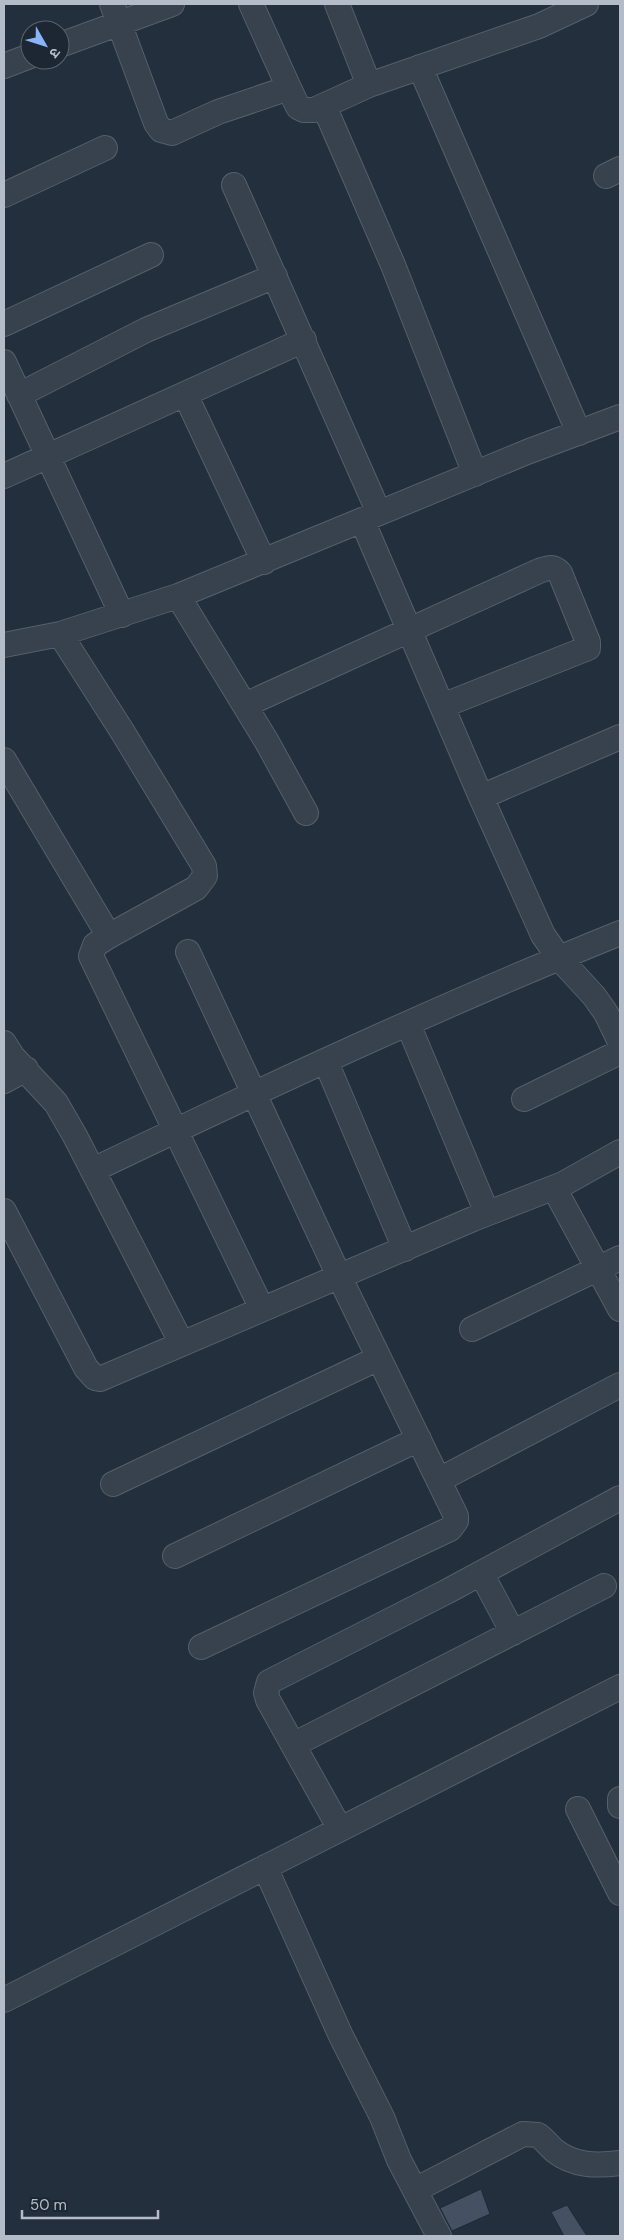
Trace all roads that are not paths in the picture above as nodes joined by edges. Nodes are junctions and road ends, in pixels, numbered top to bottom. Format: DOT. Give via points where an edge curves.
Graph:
graph roads {
  1 [pos="172,4"];
  2 [pos="251,4"];
  3 [pos="337,4"];
  4 [pos="586,4"];
  5 [pos="115,13"];
  6 [pos="70,39"];
  7 [pos="20,60"];
  8 [pos="4,66"];
  9 [pos="420,66"];
  10 [pos="368,85"];
  11 [pos="289,88"];
  12 [pos="324,106"];
  13 [pos="105,148"];
  14 [pos="234,185"];
  15 [pos="4,196"];
  16 [pos="151,255"];
  17 [pos="275,276"];
  18 [pos="4,324"];
  19 [pos="304,340"];
  20 [pos="5,367"];
  21 [pos="185,394"];
  22 [pos="19,395"];
  23 [pos="620,417"];
  24 [pos="579,432"];
  25 [pos="48,457"];
  26 [pos="476,474"];
  27 [pos="4,476"];
  28 [pos="371,516"];
  29 [pos="264,562"];
  30 [pos="178,596"];
  31 [pos="122,615"];
  32 [pos="409,630"];
  33 [pos="60,634"];
  34 [pos="4,644"];
  35 [pos="245,705"];
  36 [pos="442,706"];
  37 [pos="620,737"];
  38 [pos="4,760"];
  39 [pos="481,797"];
  40 [pos="306,813"];
  41 [pos="620,933"];
  42 [pos="109,936"];
  43 [pos="188,952"];
  44 [pos="559,958"];
  45 [pos="408,1024"];
  46 [pos="620,1042"];
  47 [pos="4,1043"];
  48 [pos="620,1052"];
  49 [pos="326,1062"];
  50 [pos="26,1069"];
  51 [pos="4,1081"];
  52 [pos="253,1094"];
  53 [pos="524,1100"];
  54 [pos="177,1130"];
  55 [pos="620,1152"];
  56 [pos="93,1170"];
  57 [pos="554,1188"];
  58 [pos="4,1211"];
  59 [pos="487,1213"];
  60 [pos="405,1249"];
  61 [pos="620,1258"];
  62 [pos="599,1270"];
  63 [pos="340,1276"];
  64 [pos="262,1309"];
  65 [pos="620,1309"];
  66 [pos="472,1329"];
  67 [pos="182,1344"];
  68 [pos="379,1358"];
  69 [pos="620,1385"];
  70 [pos="419,1439"];
  71 [pos="439,1480"];
  72 [pos="112,1484"];
  73 [pos="620,1498"];
  74 [pos="175,1556"];
  75 [pos="481,1573"];
  76 [pos="604,1586"];
  77 [pos="513,1633"];
  78 [pos="201,1648"];
  79 [pos="620,1686"];
  80 [pos="293,1745"];
  81 [pos="620,1799"];
  82 [pos="620,1806"];
  83 [pos="578,1809"];
  84 [pos="340,1829"];
  85 [pos="265,1867"];
  86 [pos="620,1893"];
  87 [pos="4,2000"];
  88 [pos="620,2163"];
  89 [pos="415,2190"];
  90 [pos="439,2236"];
  1 -- 5 [label="street"];
  2 -- 11 [label="street"];
  3 -- 10 [label="street"];
  4 -- 9 [label="street" via="539,26"];
  5 -- 6 [label="street"];
  5 -- 11 [label="street" via="161,130 172,132 218,112"];
  7 -- 8 [label="street"];
  9 -- 10 [label="street"];
  9 -- 24 [label="street"];
  10 -- 12 [label="street"];
  11 -- 12 [label="street" via="294,101 304,110"];
  12 -- 26 [label="street" via="393,265"];
  13 -- 15 [label="street"];
  14 -- 17 [label="street"];
  16 -- 18 [label="street"];
  17 -- 19 [label="street"];
  17 -- 22 [label="street" via="146,330"];
  19 -- 21 [label="street"];
  19 -- 28 [label="street"];
  20 -- 22 [label="street"];
  21 -- 25 [label="street"];
  21 -- 29 [label="street"];
  22 -- 25 [label="street"];
  23 -- 24 [label="street"];
  24 -- 26 [label="street"];
  25 -- 27 [label="street"];
  25 -- 31 [label="street"];
  26 -- 28 [label="street"];
  28 -- 29 [label="street"];
  28 -- 32 [label="street"];
  29 -- 30 [label="street"];
  30 -- 31 [label="street"];
  30 -- 35 [label="street"];
  31 -- 33 [label="street"];
  32 -- 35 [label="street"];
  32 -- 36 [label="street"];
  32 -- 36 [label="street" via="549,567 560,573 588,648"];
  33 -- 34 [label="street"];
  33 -- 42 [label="street" via="204,866 205,876 196,888"];
  35 -- 40 [label="street"];
  36 -- 39 [label="street"];
  37 -- 39 [label="street"];
  38 -- 42 [label="street"];
  39 -- 44 [label="street" via="543,935"];
  41 -- 44 [label="street"];
  42 -- 54 [label="street" via="95,945 90,956"];
  43 -- 52 [label="street"];
  44 -- 45 [label="street"];
  44 -- 46 [label="street" via="594,996"];
  45 -- 49 [label="street"];
  45 -- 59 [label="street"];
  47 -- 50 [label="street"];
  48 -- 53 [label="street"];
  49 -- 52 [label="street"];
  49 -- 60 [label="street"];
  50 -- 51 [label="street"];
  50 -- 56 [label="street" via="56,1103"];
  52 -- 54 [label="street"];
  52 -- 63 [label="street"];
  54 -- 56 [label="street"];
  54 -- 64 [label="street"];
  55 -- 57 [label="street"];
  56 -- 67 [label="street"];
  57 -- 59 [label="street"];
  57 -- 62 [label="street"];
  58 -- 67 [label="street" via="86,1368 95,1378 106,1378"];
  59 -- 60 [label="street"];
  60 -- 63 [label="street"];
  61 -- 62 [label="street"];
  62 -- 65 [label="street"];
  62 -- 66 [label="street"];
  63 -- 64 [label="street"];
  63 -- 68 [label="street"];
  64 -- 67 [label="street"];
  68 -- 70 [label="street"];
  68 -- 72 [label="street"];
  69 -- 71 [label="street"];
  70 -- 71 [label="street"];
  70 -- 74 [label="street"];
  71 -- 78 [label="street" via="456,1516 450,1529"];
  73 -- 75 [label="street"];
  75 -- 77 [label="street"];
  75 -- 80 [label="street" via="269,1682 268,1700"];
  76 -- 77 [label="street"];
  77 -- 80 [label="street"];
  79 -- 84 [label="street"];
  80 -- 84 [label="street"];
  81 -- 82 [label="street"];
  83 -- 86 [label="street"];
  84 -- 85 [label="street"];
  85 -- 87 [label="street"];
  85 -- 89 [label="street"];
  88 -- 89 [label="street" via="602,2165 568,2160 538,2135 523,2134"];
  89 -- 90 [label="street"];
}
